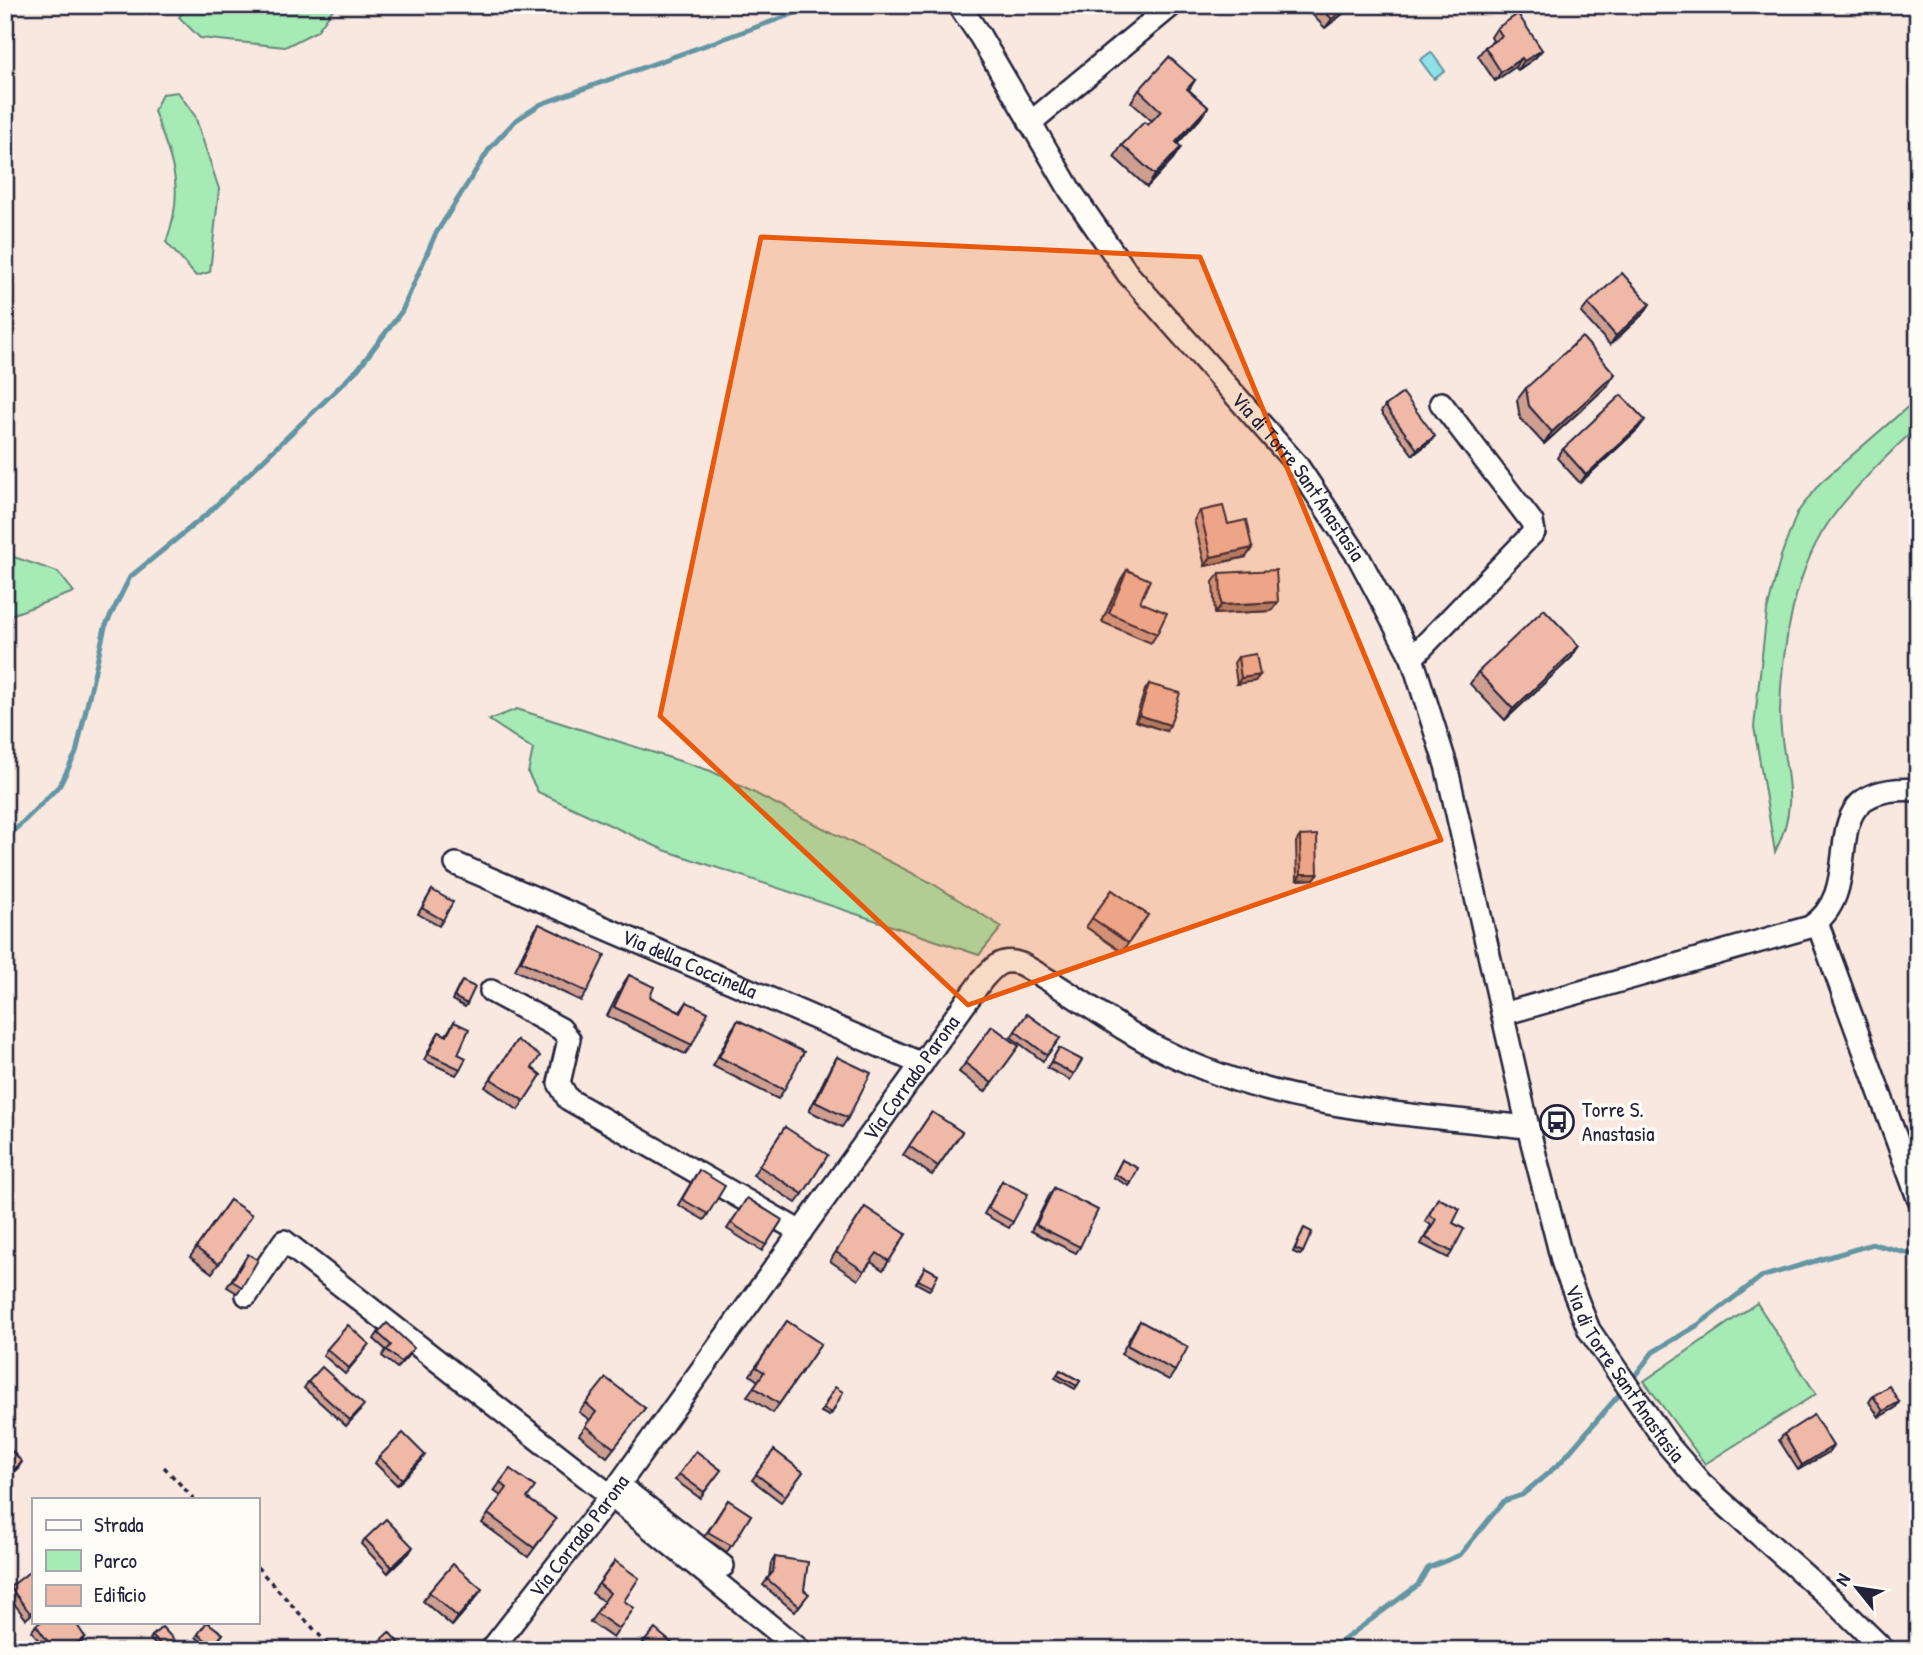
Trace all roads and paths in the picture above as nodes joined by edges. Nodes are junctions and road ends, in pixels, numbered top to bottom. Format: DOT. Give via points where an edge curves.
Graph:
graph roads {
  1 [pos="958,5"];
  2 [pos="1172,5"];
  3 [pos="1030,123"];
  4 [pos="1441,403"];
  5 [pos="1412,658"];
  6 [pos="1918,790"];
  7 [pos="456,864"];
  8 [pos="1817,922"];
  9 [pos="491,991"];
  10 [pos="1503,1014"];
  11 [pos="922,1064"];
  12 [pos="1528,1127"];
  13 [pos="1918,1198"];
  14 [pos="801,1232"];
  15 [pos="247,1295"];
  16 [pos="164,1467"];
  17 [pos="615,1491"];
  18 [pos="193,1498"];
  19 [pos="723,1566"];
  20 [pos="259,1569"];
  21 [pos="334,1650"];
  22 [pos="491,1650"];
  23 [pos="800,1650"];
  24 [pos="1884,1650"];
  1 -- 3 [label="street, Via di Torre Sant'Anastasia"];
  2 -- 3 [label="street"];
  3 -- 5 [label="street, Via di Torre Sant'Anastasia" via="1128,274 1297,465 1359,558"];
  4 -- 5 [label="street" via="1532,522 1534,532"];
  5 -- 10 [label="street, Via di Torre Sant'Anastasia" via="1443,755"];
  6 -- 8 [label="street" via="1875,793 1856,804 1846,826 1835,897"];
  7 -- 11 [label="street, Via della Coccinella"];
  8 -- 10 [label="street"];
  8 -- 13 [label="street"];
  9 -- 14 [label="street" via="561,1029 569,1039 559,1083 568,1099"];
  10 -- 12 [label="street, Via di Torre Sant'Anastasia"];
  11 -- 12 [label="street, Via Corrado Parona" via="982,980 1007,960 1028,967 1142,1040 1234,1081 1346,1107"];
  11 -- 14 [label="street, Via Corrado Parona"];
  12 -- 24 [label="street, Via di Torre Sant'Anastasia" via="1571,1289 1588,1331 1668,1445 1701,1483"];
  14 -- 17 [label="street, Via Corrado Parona"];
  15 -- 17 [label="street" via="284,1241"];
  16 -- 18 [label="path"];
  17 -- 19 [label="street"];
  17 -- 22 [label="street, Via Corrado Parona"];
  17 -- 23 [label="street"];
  20 -- 21 [label="path"];
}
